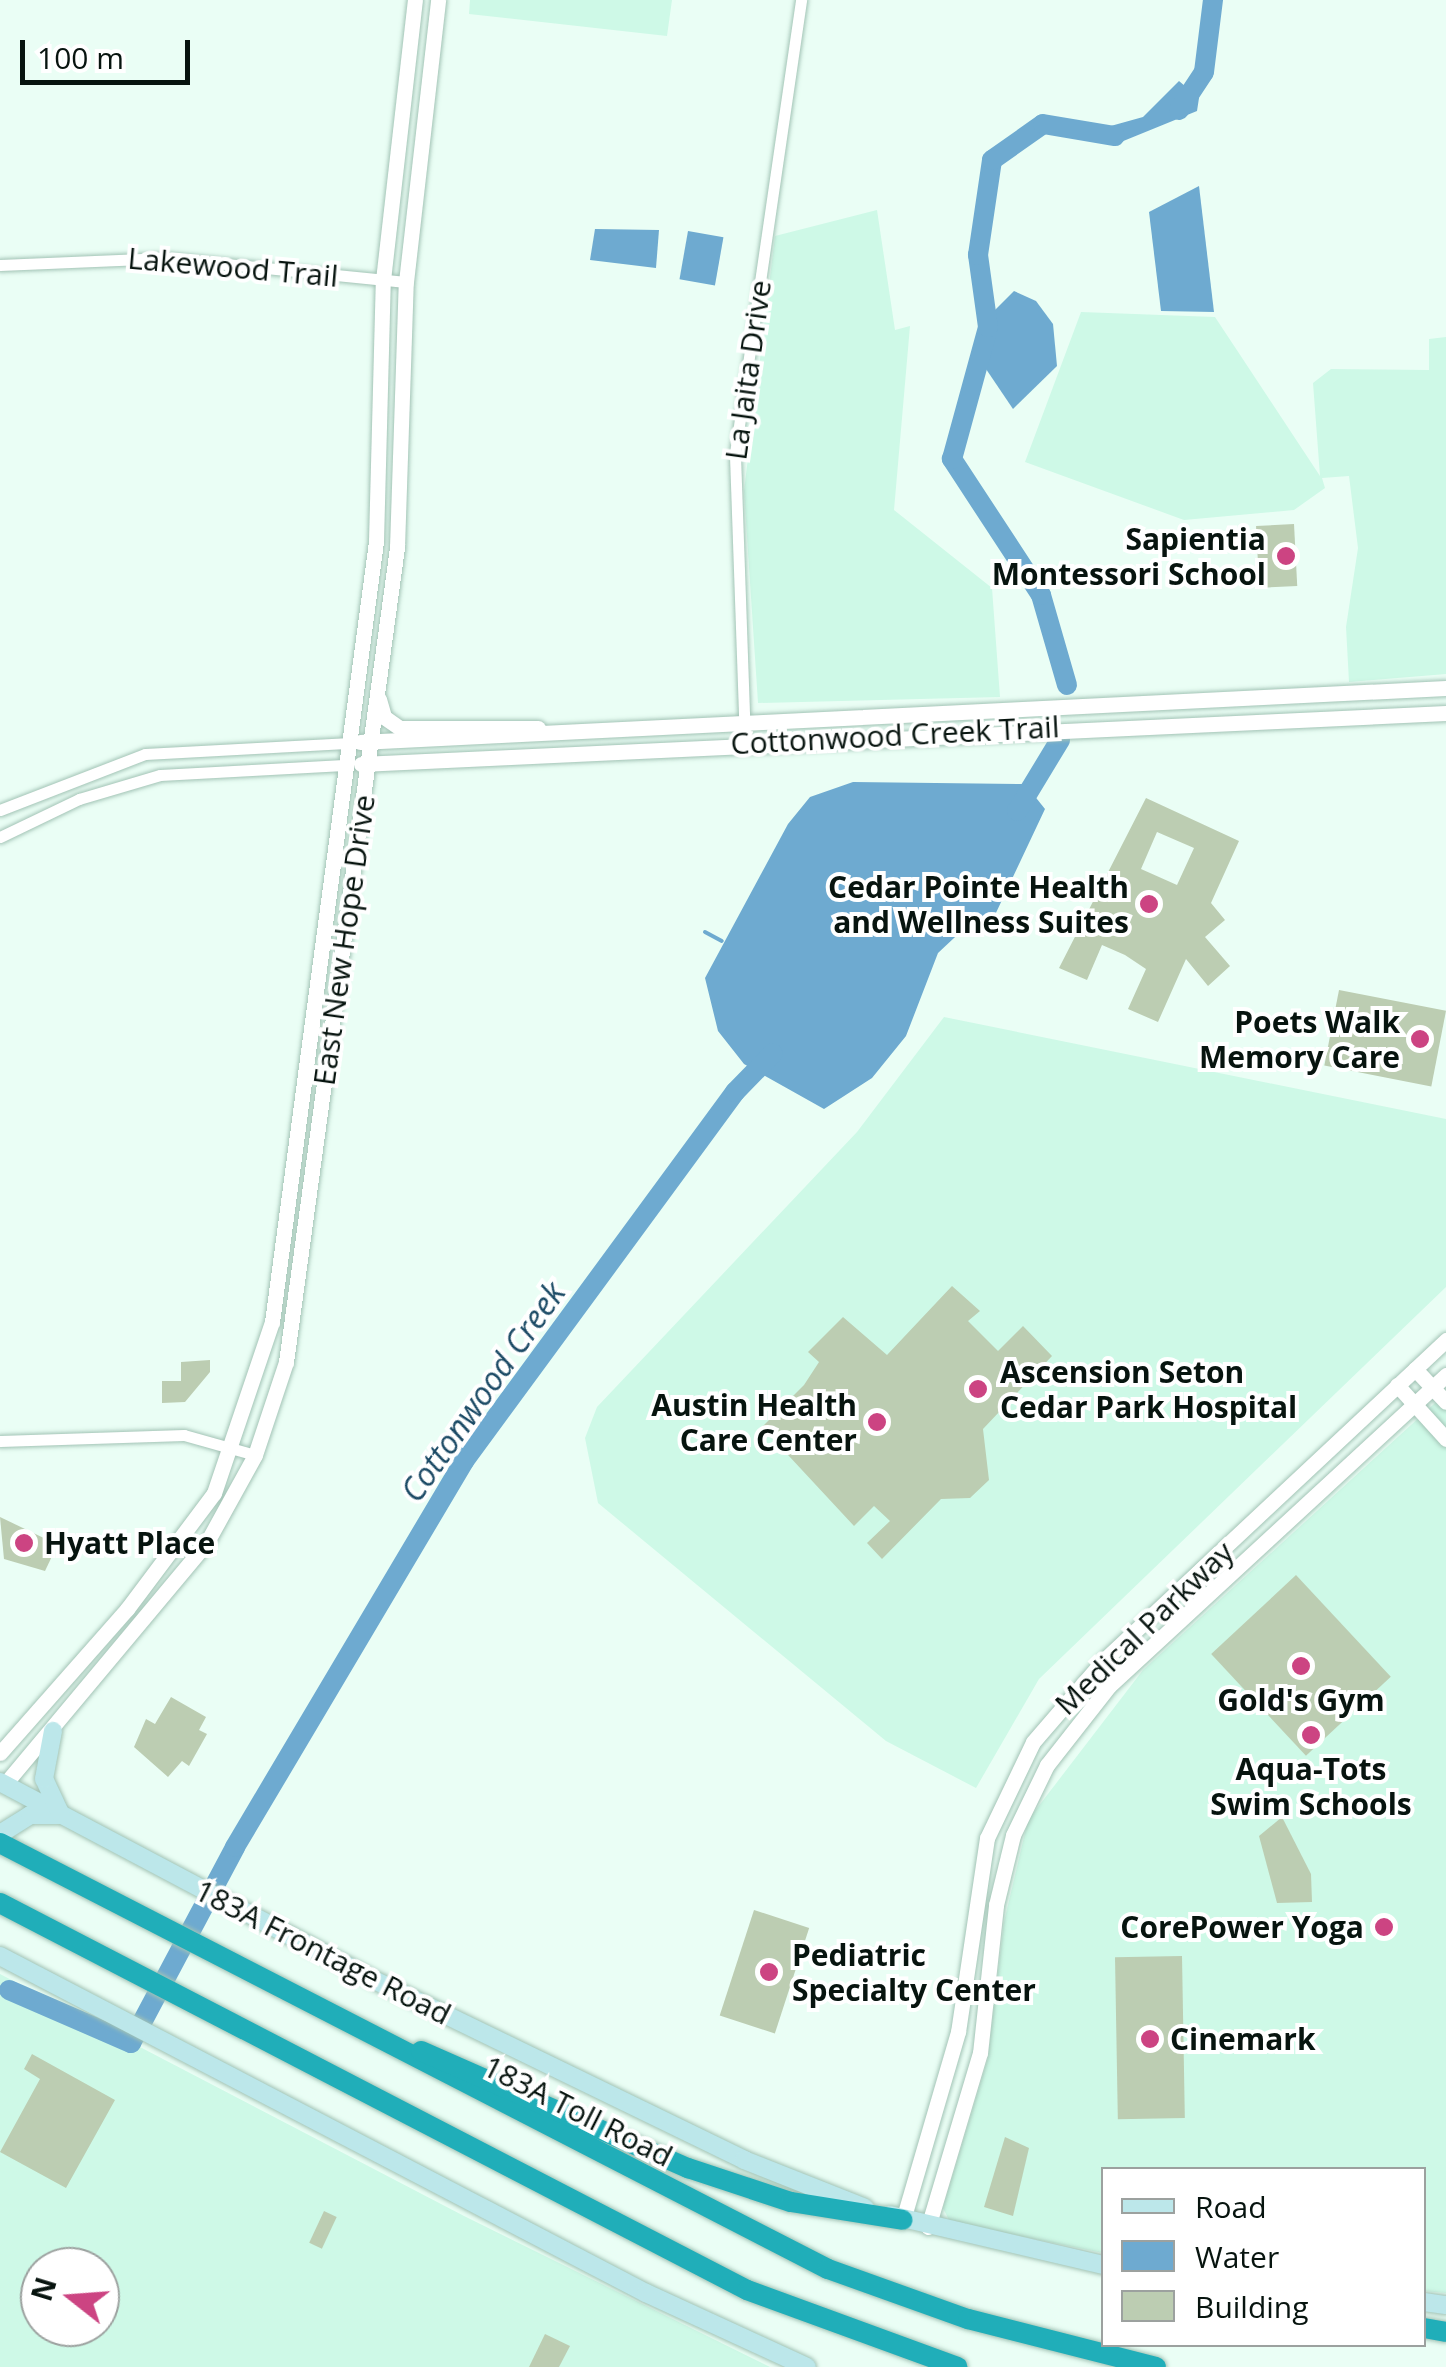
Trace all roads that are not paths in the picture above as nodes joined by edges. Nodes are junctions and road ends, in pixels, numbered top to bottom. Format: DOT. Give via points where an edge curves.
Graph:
graph roads {
  1 [pos="415,0"];
  2 [pos="438,0"];
  3 [pos="801,0"];
  4 [pos="0,265"];
  5 [pos="383,280"];
  6 [pos="406,282"];
  7 [pos="1446,688"];
  8 [pos="378,695"];
  9 [pos="1446,712"];
  10 [pos="744,718"];
  11 [pos="556,732"];
  12 [pos="370,741"];
  13 [pos="745,742"];
  14 [pos="346,743"];
  15 [pos="344,764"];
  16 [pos="368,764"];
  17 [pos="69,778"];
  18 [pos="78,798"];
  19 [pos="0,810"];
  20 [pos="0,837"];
  21 [pos="299,1112"];
  22 [pos="320,1124"];
  23 [pos="1446,1340"];
  24 [pos="1415,1369"];
  25 [pos="1446,1375"];
  26 [pos="1397,1385"];
  27 [pos="1433,1388"];
  28 [pos="1446,1402"];
  29 [pos="1414,1404"];
  30 [pos="1446,1439"];
  31 [pos="0,1440"];
  32 [pos="235,1449"];
  33 [pos="255,1455"];
  34 [pos="1143,1626"];
  35 [pos="1156,1642"];
  36 [pos="53,1730"];
  37 [pos="0,1753"];
  38 [pos="2,1785"];
  39 [pos="61,1814"];
  40 [pos="0,1834"];
  41 [pos="0,1842"];
  42 [pos="974,1901"];
  43 [pos="0,1903"];
  44 [pos="996,1905"];
  45 [pos="0,1956"];
  46 [pos="335,2018"];
  47 [pos="903,2220"];
  48 [pos="928,2227"];
  49 [pos="1101,2264"];
  50 [pos="807,2367"];
  51 [pos="957,2367"];
  52 [pos="1156,2367"];
  1 -- 5 [label="street, East New Hope Drive"];
  2 -- 6 [label="street, East New Hope Drive"];
  3 -- 10 [label="street, La Jaita Drive" via="735,453"];
  4 -- 5 [label="street, Lakewood Trail" via="166,258"];
  5 -- 6 [label="street, Lakewood Trail"];
  5 -- 14 [label="street, East New Hope Drive" via="376,541"];
  6 -- 8 [label="street, East New Hope Drive" via="402,493"];
  7 -- 10 [label="street, Cottonwood Creek Trail"];
  8 -- 11 [label="street" via="384,717 400,728 518,722"];
  8 -- 12 [label="street, East New Hope Drive"];
  9 -- 13 [label="street, Cottonwood Creek Trail"];
  10 -- 11 [label="street, Cottonwood Creek Trail"];
  10 -- 13 [label="street, La Jaita Drive"];
  11 -- 12 [label="street, Cottonwood Creek Trail"];
  12 -- 14 [label="street, Cottonwood Creek Trail"];
  12 -- 16 [label="street, East New Hope Drive"];
  13 -- 16 [label="street, Cottonwood Creek Trail"];
  14 -- 15 [label="street, East New Hope Drive"];
  14 -- 17 [label="street" via="145,754"];
  15 -- 16 [label="street, Cottonwood Creek Trail"];
  15 -- 18 [label="street" via="160,775"];
  15 -- 21 [label="street, East New Hope Drive"];
  16 -- 22 [label="street, East New Hope Drive"];
  17 -- 18 [label="street"];
  17 -- 19 [label="street"];
  18 -- 20 [label="street"];
  21 -- 22 [label="street"];
  21 -- 32 [label="street, East New Hope Drive" via="272,1322"];
  22 -- 33 [label="street, East New Hope Drive" via="286,1362"];
  23 -- 24 [label="street, Medical Parkway"];
  24 -- 26 [label="street, Medical Parkway"];
  24 -- 27 [label="street"];
  25 -- 27 [label="street, Medical Parkway"];
  26 -- 29 [label="street"];
  26 -- 34 [label="street, Medical Parkway"];
  27 -- 28 [label="street"];
  27 -- 29 [label="street, Medical Parkway"];
  29 -- 30 [label="street"];
  29 -- 35 [label="street, Medical Parkway"];
  31 -- 32 [label="street" via="184,1435"];
  32 -- 33 [label="street"];
  32 -- 37 [label="street, East New Hope Drive" via="184,1538"];
  33 -- 36 [label="street, East New Hope Drive" via="207,1542"];
  34 -- 35 [label="street"];
  34 -- 42 [label="street, Medical Parkway" via="1033,1742 1001,1802"];
  35 -- 44 [label="street, Medical Parkway" via="1087,1708 1047,1765 1014,1835"];
  36 -- 38 [label="street, East New Hope Drive"];
  36 -- 39 [label="main road" via="43,1770"];
  38 -- 39 [label="main road, 183A Frontage Road"];
  39 -- 40 [label="main road" via="30,1815"];
  39 -- 47 [label="main road, 183A Frontage Road" via="744,2160"];
  41 -- 46 [label="highway, 183A Toll Road"];
  42 -- 44 [label="street"];
  42 -- 47 [label="street, Medical Parkway" via="958,2032"];
  43 -- 51 [label="highway" via="747,2290"];
  44 -- 48 [label="street, Medical Parkway" via="980,2053"];
  45 -- 50 [label="main road" via="646,2294"];
  46 -- 47 [label="highway" via="490,2077 688,2168 790,2202"];
  46 -- 52 [label="highway, 183A Toll Road" via="828,2269 968,2319"];
  47 -- 48 [label="main road, 183A Frontage Road"];
  48 -- 49 [label="main road, 183A Frontage Road"];
}
